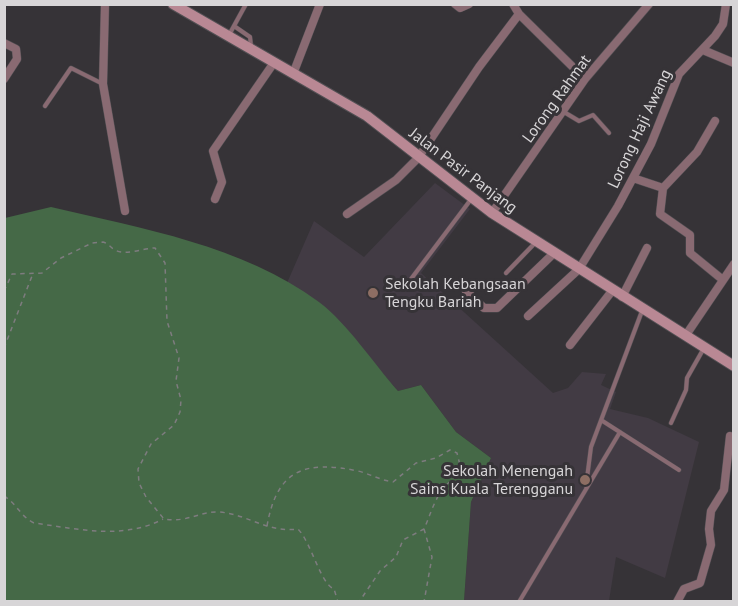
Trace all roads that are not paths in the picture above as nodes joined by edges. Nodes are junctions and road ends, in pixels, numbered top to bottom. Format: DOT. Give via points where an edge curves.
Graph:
graph roads {
  1 [pos="105,4"];
  2 [pos="173,4"];
  3 [pos="246,4"];
  4 [pos="454,4"];
  5 [pos="469,4"];
  6 [pos="513,4"];
  7 [pos="649,4"];
  8 [pos="726,4"];
  9 [pos="319,5"];
  10 [pos="519,15"];
  11 [pos="234,26"];
  12 [pos="227,38"];
  13 [pos="4,43"];
  14 [pos="703,50"];
  15 [pos="250,51"];
  16 [pos="734,63"];
  17 [pos="273,64"];
  18 [pos="292,74"];
  19 [pos="4,79"];
  20 [pos="585,79"];
  21 [pos="104,84"];
  22 [pos="45,106"];
  23 [pos="563,112"];
  24 [pos="716,121"];
  25 [pos="609,133"];
  26 [pos="418,158"];
  27 [pos="633,178"];
  28 [pos="663,188"];
  29 [pos="472,198"];
  30 [pos="215,199"];
  31 [pos="125,211"];
  32 [pos="492,213"];
  33 [pos="347,214"];
  34 [pos="536,242"];
  35 [pos="647,248"];
  36 [pos="554,253"];
  37 [pos="734,264"];
  38 [pos="579,269"];
  39 [pos="506,273"];
  40 [pos="411,279"];
  41 [pos="723,280"];
  42 [pos="466,291"];
  43 [pos="617,294"];
  44 [pos="643,310"];
  45 [pos="528,316"];
  46 [pos="686,335"];
  47 [pos="570,345"];
  48 [pos="705,347"];
  49 [pos="733,364"];
  50 [pos="601,420"];
  51 [pos="671,423"];
  52 [pos="620,432"];
  53 [pos="730,436"];
  54 [pos="679,470"];
  55 [pos="586,489"];
  56 [pos="519,602"];
  57 [pos="677,602"];
  1 -- 21 [label="street"];
  2 -- 12 [label="main road, Jalan Pasir Panjang"];
  3 -- 11 [label="lane"];
  4 -- 5 [label="street" via="460,8"];
  6 -- 10 [label="street"];
  7 -- 20 [label="street, Lorong Rahmat"];
  8 -- 14 [label="street, Lorong Haji Awang" via="723,24"];
  9 -- 18 [label="street"];
  10 -- 20 [label="street"];
  10 -- 26 [label="street"];
  11 -- 12 [label="lane"];
  11 -- 15 [label="lane" via="250,37"];
  12 -- 15 [label="main road, Jalan Pasir Panjang"];
  13 -- 19 [label="street" via="16,49 17,58"];
  14 -- 16 [label="street"];
  14 -- 27 [label="street, Lorong Haji Awang" via="678,74 651,144"];
  15 -- 17 [label="main road, Jalan Pasir Panjang"];
  17 -- 18 [label="main road, Jalan Pasir Panjang"];
  17 -- 30 [label="street" via="213,151 222,182"];
  18 -- 26 [label="main road, Jalan Pasir Panjang" via="367,116"];
  20 -- 23 [label="street, Lorong Rahmat"];
  21 -- 22 [label="lane" via="71,68"];
  21 -- 31 [label="street"];
  23 -- 25 [label="lane" via="579,121 593,116"];
  23 -- 32 [label="street, Lorong Rahmat"];
  24 -- 28 [label="street" via="697,152"];
  26 -- 29 [label="main road, Jalan Pasir Panjang"];
  26 -- 33 [label="street" via="396,180"];
  27 -- 28 [label="street"];
  27 -- 38 [label="street, Lorong Haji Awang"];
  28 -- 41 [label="street" via="660,214 690,235 690,253"];
  29 -- 32 [label="main road, Jalan Pasir Panjang"];
  29 -- 40 [label="lane"];
  32 -- 34 [label="main road, Jalan Pasir Panjang"];
  34 -- 36 [label="main road, Jalan Pasir Panjang"];
  34 -- 39 [label="lane"];
  35 -- 43 [label="street"];
  36 -- 38 [label="main road, Jalan Pasir Panjang"];
  36 -- 42 [label="street" via="497,308 484,308"];
  37 -- 41 [label="street"];
  38 -- 43 [label="main road, Jalan Pasir Panjang"];
  38 -- 45 [label="street, Lorong Haji Awang"];
  41 -- 46 [label="street"];
  43 -- 44 [label="main road, Jalan Pasir Panjang"];
  43 -- 47 [label="street"];
  44 -- 46 [label="main road, Jalan Pasir Panjang"];
  44 -- 50 [label="lane"];
  46 -- 48 [label="main road, Jalan Pasir Panjang"];
  48 -- 49 [label="main road, Jalan Pasir Panjang"];
  48 -- 51 [label="lane" via="687,378 686,390"];
  50 -- 52 [label="lane"];
  50 -- 55 [label="lane" via="591,447"];
  52 -- 54 [label="lane"];
  52 -- 55 [label="lane"];
  53 -- 57 [label="street" via="724,490 711,511 711,545 700,583 684,589"];
  55 -- 56 [label="lane"];
}
